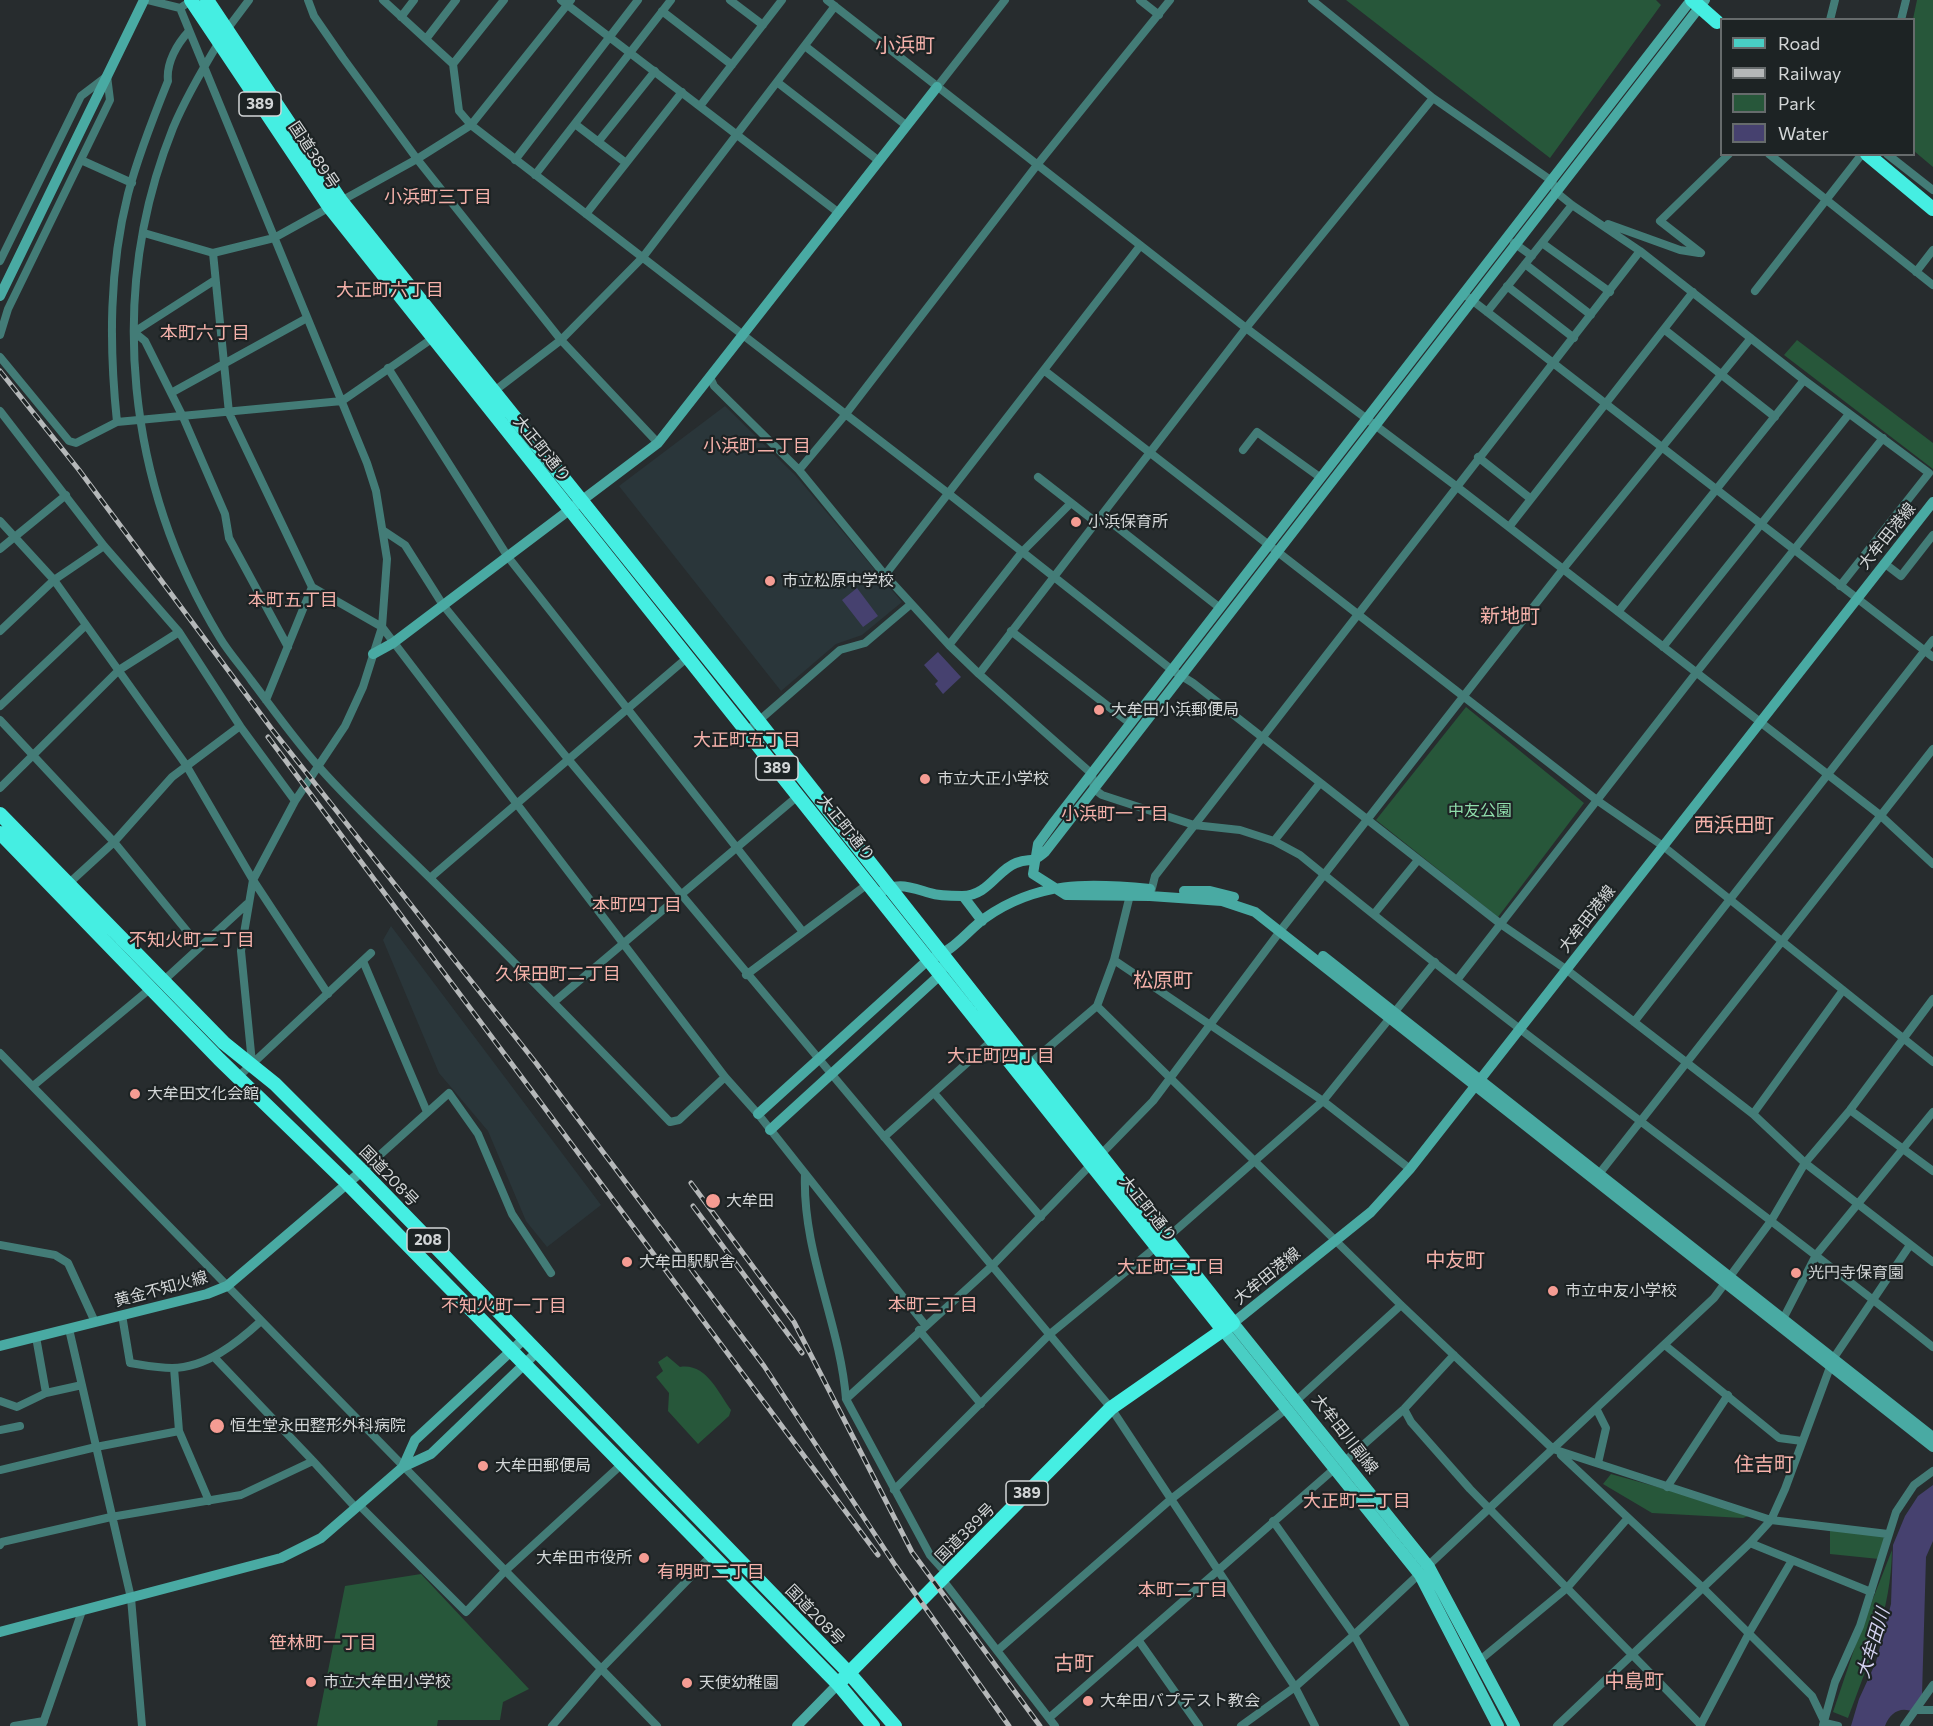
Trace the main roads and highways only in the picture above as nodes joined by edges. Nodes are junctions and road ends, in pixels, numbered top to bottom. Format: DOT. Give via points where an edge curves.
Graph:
graph roads {
  1 [pos="1692,0"];
  2 [pos="212,2"];
  3 [pos="187,3"];
  4 [pos="1719,24"];
  5 [pos="1869,156"];
  6 [pos="335,205"];
  7 [pos="1933,209"];
  8 [pos="576,506"];
  9 [pos="753,727"];
  10 [pos="0,814"];
  11 [pos="0,833"];
  12 [pos="64,888"];
  13 [pos="878,888"];
  14 [pos="998,1036"];
  15 [pos="1097,1161"];
  16 [pos="1228,1326"];
  17 [pos="1424,1571"];
  18 [pos="849,1673"];
  19 [pos="838,1684"];
  20 [pos="873,1726"];
  21 [pos="895,1726"];
  22 [pos="1498,1726"];
  23 [pos="1514,1726"];
  1 -- 4 [label="highway, bridge"];
  2 -- 6 [label="highway, 国道389号 / 389"];
  3 -- 6 [label="highway, 国道389号 / 389"];
  5 -- 7 [label="highway"];
  6 -- 8 [label="highway, 大正町通り / 389" via="433,338"];
  6 -- 8 [label="highway, 大正町通り / 389" via="494,392"];
  8 -- 9 [label="highway, 大正町通り / 389"];
  8 -- 9 [label="highway, 大正町通り / 389" via="688,657"];
  9 -- 13 [label="highway, 大正町通り / 389"];
  9 -- 13 [label="highway, 大正町通り / 389" via="799,795"];
  10 -- 12 [label="highway, 国道208号 / 208"];
  11 -- 12 [label="highway, 国道208号 / 208"];
  12 -- 18 [label="highway, 国道208号 / 208" via="362,1171"];
  12 -- 19 [label="highway, 国道208号 / 208" via="151,988"];
  13 -- 14 [label="highway, 大正町通り / 389" via="941,974"];
  13 -- 14 [label="highway, 大正町通り / 389" via="943,955"];
  14 -- 15 [label="highway, 大正町通り / 389"];
  14 -- 15 [label="highway, 大正町通り / 389" via="1029,1065"];
  15 -- 16 [label="highway, 大正町通り / 389"];
  16 -- 17 [label="main road, 大牟田川副線" via="1333,1470"];
  16 -- 17 [label="main road, 大牟田川副線" via="1297,1400"];
  16 -- 18 [label="highway, 国道389号 / 389" via="1111,1408"];
  17 -- 22 [label="main road, 大牟田川副線"];
  17 -- 23 [label="main road, 大牟田川副線" via="1480,1659"];
  18 -- 19 [label="highway, 国道389号 / 389"];
  18 -- 21 [label="highway, 国道208号 / 208"];
  19 -- 20 [label="highway, 国道208号 / 208"];
}
